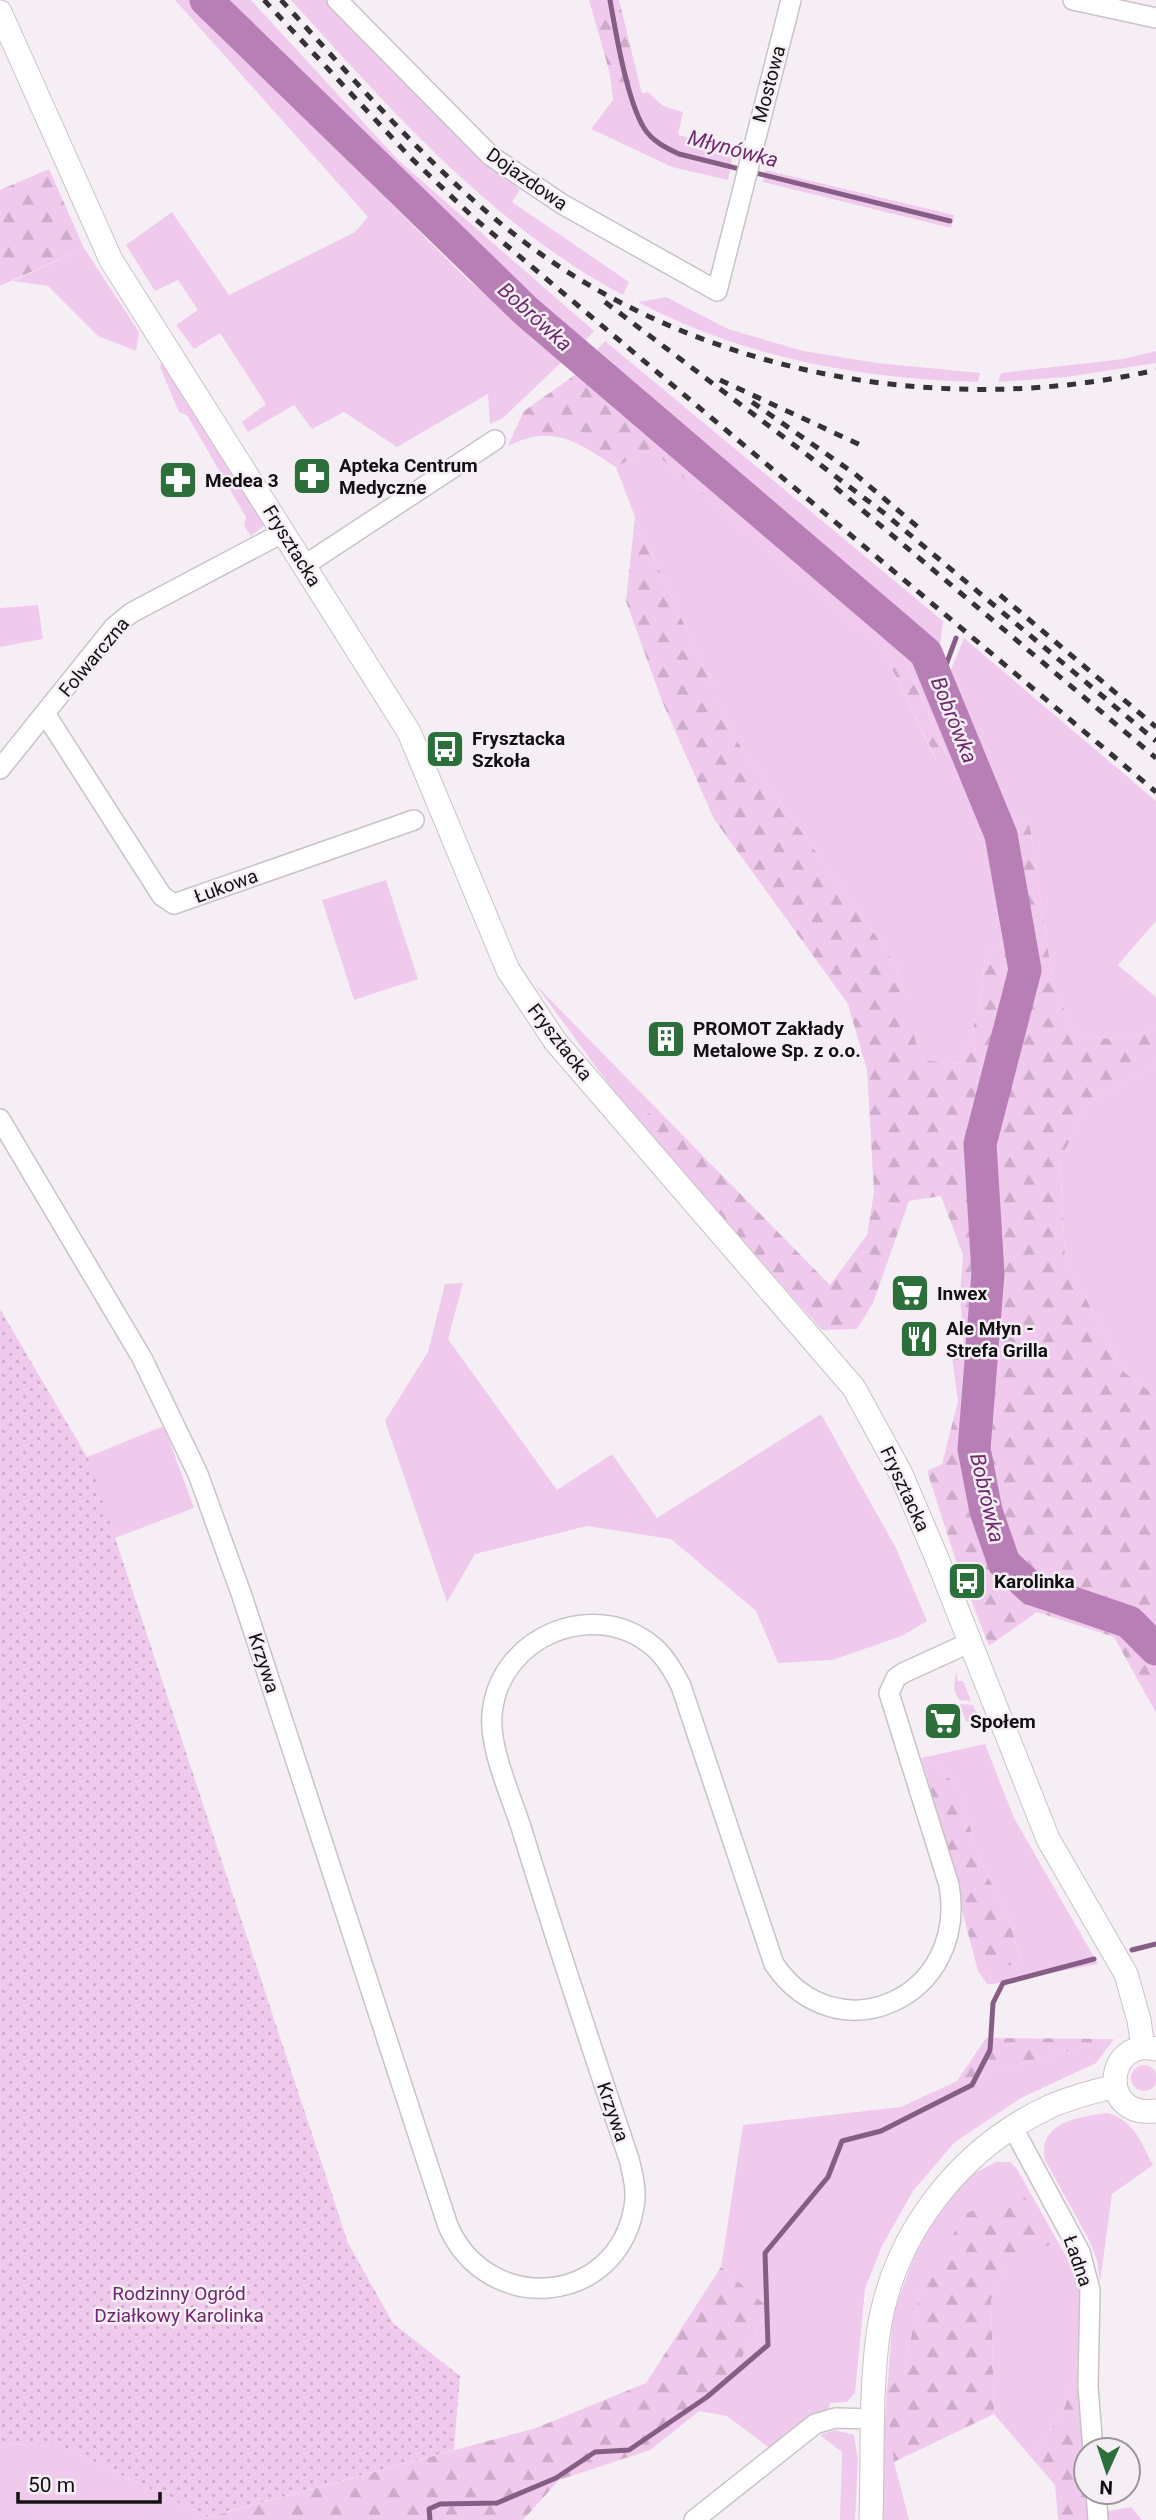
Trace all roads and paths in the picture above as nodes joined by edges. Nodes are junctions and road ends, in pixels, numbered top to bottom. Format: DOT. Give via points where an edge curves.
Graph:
graph roads {
  1 [pos="337,0"];
  2 [pos="791,0"];
  3 [pos="1073,0"];
  4 [pos="0,12"];
  5 [pos="1156,19"];
  6 [pos="716,291"];
  7 [pos="495,440"];
  8 [pos="284,532"];
  9 [pos="305,565"];
  10 [pos="46,715"];
  11 [pos="0,769"];
  12 [pos="414,820"];
  13 [pos="0,1119"];
  14 [pos="971,1642"];
  15 [pos="1149,2049"];
  16 [pos="1115,2086"];
  17 [pos="1156,2111"];
  18 [pos="1013,2128"];
  19 [pos="874,2419"];
  20 [pos="1092,2436"];
  21 [pos="694,2520"];
  22 [pos="871,2520"];
  1 -- 6 [label="street, Dojazdowa" via="491,156 562,204"];
  2 -- 6 [label="street, Mostowa"];
  3 -- 5 [label="street"];
  4 -- 8 [label="street, Frysztacka" via="111,260"];
  7 -- 9 [label="street"];
  8 -- 9 [label="street, Frysztacka"];
  8 -- 10 [label="street, Folwarczna" via="131,613 114,627"];
  9 -- 14 [label="street, Frysztacka" via="409,732 508,970 555,1041 854,1388 901,1474"];
  10 -- 11 [label="street, Folwarczna"];
  10 -- 12 [label="street, Łukowa" via="162,895 174,904"];
  13 -- 14 [label="street, Krzywa" via="142,1358 198,1474 449,2226 464,2254 499,2282 550,2288 568,2285 594,2271 624,2238 635,2193 629,2159 492,1731 497,1688 513,1660 548,1634 589,1624 620,1628 658,1651 681,1686 774,1964 807,1996 833,2006 862,2009 897,2000 927,1978 942,1956 952,1919 949,1885 890,1693 903,1673"];
  14 -- 15 [label="street, Frysztacka" via="1048,1839 1126,1974"];
  15 -- 16 [label="street" via="1124,2057"];
  16 -- 17 [label="street" via="1126,2105"];
  16 -- 18 [label="street" via="1051,2106"];
  18 -- 19 [label="street" via="967,2162 941,2190 902,2255 878,2335"];
  18 -- 20 [label="street, Ładna" via="1080,2252 1090,2290"];
  19 -- 21 [label="street" via="835,2418 815,2424"];
  19 -- 22 [label="street"];
}
